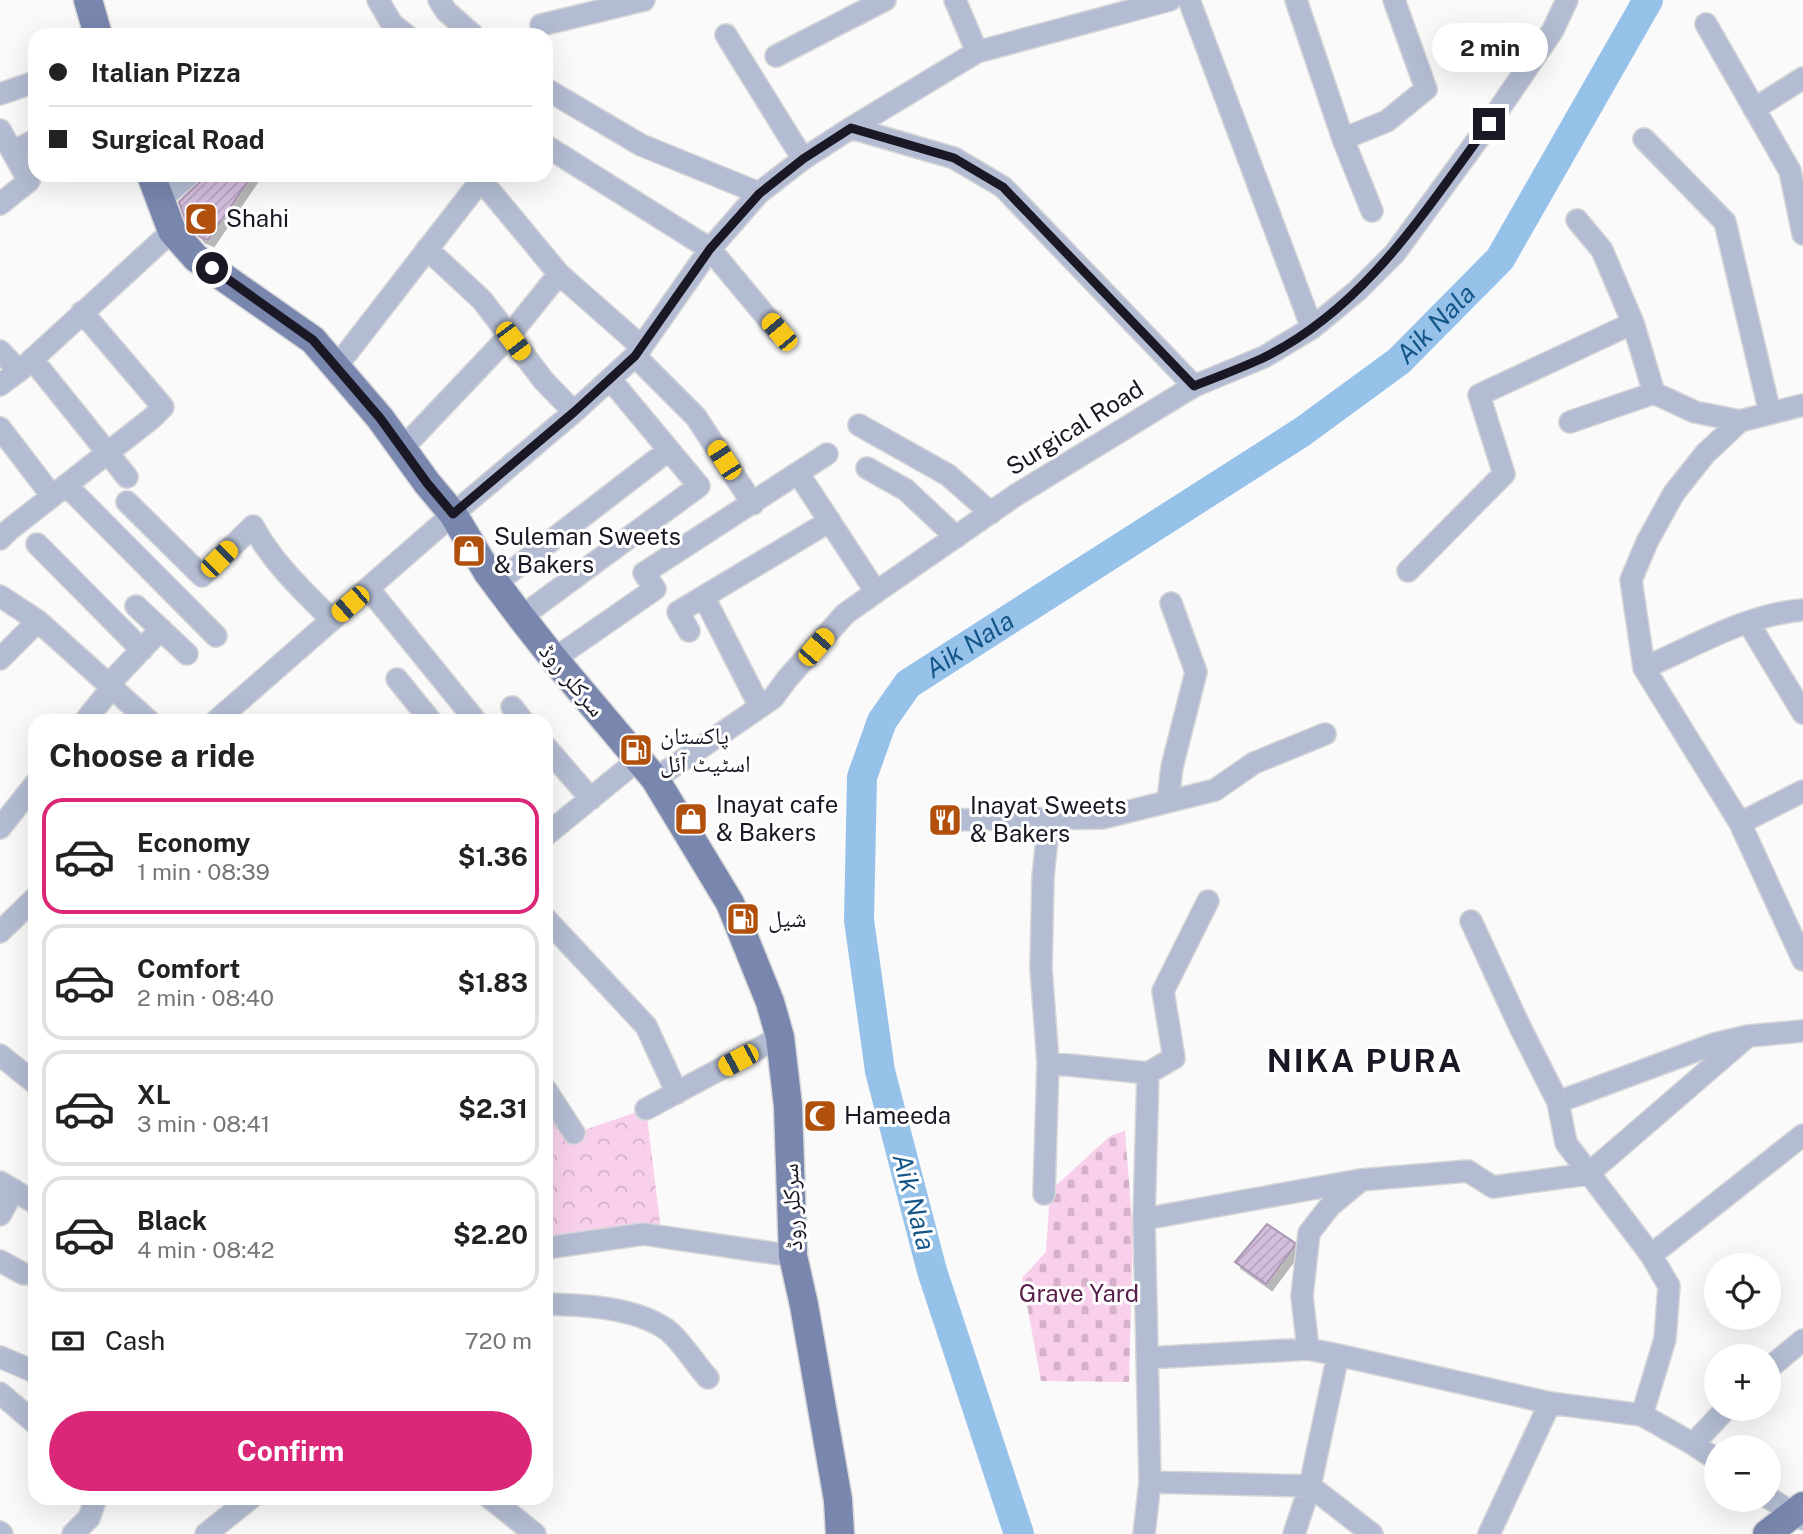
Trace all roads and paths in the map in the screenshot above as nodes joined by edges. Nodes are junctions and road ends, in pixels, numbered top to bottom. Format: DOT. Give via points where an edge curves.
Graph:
graph roads {
  1 [pos="88,0"];
  2 [pos="378,0"];
  3 [pos="439,0"];
  4 [pos="643,0"];
  5 [pos="885,0"];
  6 [pos="893,0"];
  7 [pos="901,0"];
  8 [pos="955,0"];
  9 [pos="1170,0"];
  10 [pos="1189,0"];
  11 [pos="1296,0"];
  12 [pos="1394,0"];
  13 [pos="1567,0"];
  14 [pos="578,8"];
  15 [pos="1706,24"];
  16 [pos="541,25"];
  17 [pos="96,28"];
  18 [pos="391,28"];
  19 [pos="466,28"];
  20 [pos="726,35"];
  21 [pos="977,52"];
  22 [pos="776,57"];
  23 [pos="1802,80"];
  24 [pos="28,84"];
  25 [pos="553,93"];
  26 [pos="0,94"];
  27 [pos="1755,110"];
  28 [pos="851,128"];
  29 [pos="0,130"];
  30 [pos="1343,139"];
  31 [pos="1644,139"];
  32 [pos="28,144"];
  33 [pos="553,150"];
  34 [pos="13,152"];
  35 [pos="803,159"];
  36 [pos="28,179"];
  37 [pos="28,182"];
  38 [pos="480,182"];
  39 [pos="486,182"];
  40 [pos="155,187"];
  41 [pos="759,194"];
  42 [pos="0,204"];
  43 [pos="1372,211"];
  44 [pos="1577,220"];
  45 [pos="172,231"];
  46 [pos="1803,234"];
  47 [pos="427,248"];
  48 [pos="710,249"];
  49 [pos="559,274"];
  50 [pos="82,312"];
  51 [pos="1633,323"];
  52 [pos="1311,328"];
  53 [pos="779,332"];
  54 [pos="509,335"];
  55 [pos="0,351"];
  56 [pos="638,351"];
  57 [pos="26,365"];
  58 [pos="337,366"];
  59 [pos="610,379"];
  60 [pos="0,385"];
  61 [pos="1194,386"];
  62 [pos="1654,393"];
  63 [pos="1803,405"];
  64 [pos="574,412"];
  65 [pos="1770,413"];
  66 [pos="1740,421"];
  67 [pos="1570,422"];
  68 [pos="859,425"];
  69 [pos="0,428"];
  70 [pos="402,449"];
  71 [pos="668,450"];
  72 [pos="108,452"];
  73 [pos="827,454"];
  74 [pos="867,468"];
  75 [pos="798,473"];
  76 [pos="127,477"];
  77 [pos="59,491"];
  78 [pos="127,502"];
  79 [pos="753,504"];
  80 [pos="991,513"];
  81 [pos="453,514"];
  82 [pos="830,521"];
  83 [pos="956,537"];
  84 [pos="0,539"];
  85 [pos="37,544"];
  86 [pos="1408,571"];
  87 [pos="496,583"];
  88 [pos="368,588"];
  89 [pos="876,592"];
  90 [pos="0,596"];
  91 [pos="704,597"];
  92 [pos="1171,603"];
  93 [pos="136,606"];
  94 [pos="1803,610"];
  95 [pos="521,617"];
  96 [pos="332,620"];
  97 [pos="38,621"];
  98 [pos="1748,622"];
  99 [pos="161,629"];
  100 [pos="689,631"];
  101 [pos="216,636"];
  102 [pos="142,650"];
  103 [pos="187,654"];
  104 [pos="0,659"];
  105 [pos="554,659"];
  106 [pos="1644,668"];
  107 [pos="397,679"];
  108 [pos="111,685"];
  109 [pos="760,707"];
  110 [pos="1803,713"];
  111 [pos="90,714"];
  112 [pos="142,714"];
  113 [pos="224,714"];
  114 [pos="425,714"];
  115 [pos="470,714"];
  116 [pos="1325,734"];
  117 [pos="553,755"];
  118 [pos="647,769"];
  119 [pos="1803,791"];
  120 [pos="28,793"];
  121 [pos="591,799"];
  122 [pos="1168,800"];
  123 [pos="1049,819"];
  124 [pos="945,820"];
  125 [pos="1740,823"];
  126 [pos="0,828"];
  127 [pos="553,829"];
  128 [pos="1208,901"];
  129 [pos="28,903"];
  130 [pos="5,918"];
  131 [pos="1471,921"];
  132 [pos="553,926"];
  133 [pos="1803,960"];
  134 [pos="1803,1031"];
  135 [pos="780,1037"];
  136 [pos="1748,1037"];
  137 [pos="0,1055"];
  138 [pos="1048,1063"];
  139 [pos="1148,1073"];
  140 [pos="28,1075"];
  141 [pos="677,1093"];
  142 [pos="553,1101"];
  143 [pos="1558,1102"];
  144 [pos="646,1109"];
  145 [pos="574,1133"];
  146 [pos="1803,1135"];
  147 [pos="1588,1174"];
  148 [pos="1360,1180"];
  149 [pos="7,1186"];
  150 [pos="1044,1194"];
  151 [pos="28,1199"];
  152 [pos="0,1215"];
  153 [pos="1144,1219"];
  154 [pos="553,1247"];
  155 [pos="1651,1255"];
  156 [pos="793,1256"];
  157 [pos="0,1261"];
  158 [pos="24,1274"];
  159 [pos="553,1304"];
  160 [pos="1803,1340"];
  161 [pos="1308,1349"];
  162 [pos="1338,1354"];
  163 [pos="0,1357"];
  164 [pos="1147,1358"];
  165 [pos="1781,1358"];
  166 [pos="28,1369"];
  167 [pos="708,1378"];
  168 [pos="0,1393"];
  169 [pos="1550,1403"];
  170 [pos="1642,1415"];
  171 [pos="28,1417"];
  172 [pos="1715,1421"];
  173 [pos="1693,1444"];
  174 [pos="1704,1451"];
  175 [pos="1150,1482"];
  176 [pos="1310,1486"];
  177 [pos="1781,1503"];
  178 [pos="94,1505"];
  179 [pos="242,1505"];
  180 [pos="499,1505"];
  181 [pos="1799,1513"];
  182 [pos="73,1534"];
  183 [pos="206,1534"];
  184 [pos="536,1534"];
  185 [pos="840,1534"];
  186 [pos="1144,1534"];
  187 [pos="1294,1534"];
  188 [pos="1372,1534"];
  189 [pos="1489,1534"];
  190 [pos="1767,1534"];
  1 -- 17 [label="main road"];
  2 -- 18 [label="street"];
  3 -- 19 [label="street"];
  4 -- 14 [label="street"];
  5 -- 22 [label="street"];
  6 -- 7 [label="street"];
  8 -- 21 [label="street"];
  9 -- 21 [label="street"];
  10 -- 52 [label="street"];
  11 -- 30 [label="street"];
  12 -- 30 [label="street" via="1426,89 1387,121"];
  13 -- 52 [label="street, Surgical Road" via="1553,30 1395,253"];
  14 -- 16 [label="street"];
  15 -- 27 [label="street"];
  20 -- 35 [label="street"];
  21 -- 28 [label="street"];
  23 -- 27 [label="street"];
  24 -- 26 [label="street"];
  25 -- 41 [label="street" via="641,145"];
  27 -- 46 [label="street" via="1790,171"];
  28 -- 35 [label="street"];
  28 -- 61 [label="street" via="954,158 1003,187"];
  29 -- 34 [label="street"];
  30 -- 43 [label="street"];
  31 -- 65 [label="street" via="1725,222"];
  32 -- 34 [label="street"];
  33 -- 48 [label="street"];
  34 -- 36 [label="street"];
  35 -- 41 [label="street"];
  37 -- 42 [label="street"];
  38 -- 47 [label="street"];
  39 -- 49 [label="street"];
  40 -- 45 [label="main road, سرکلر روڈ"];
  41 -- 48 [label="street"];
  44 -- 51 [label="street" via="1602,250"];
  45 -- 50 [label="street"];
  45 -- 58 [label="main road, سرکلر روڈ" via="196,258 313,340"];
  47 -- 54 [label="street" via="482,300"];
  47 -- 58 [label="street"];
  48 -- 53 [label="street"];
  48 -- 56 [label="street"];
  49 -- 54 [label="street"];
  49 -- 56 [label="street"];
  50 -- 57 [label="street"];
  50 -- 72 [label="street" via="163,407"];
  51 -- 62 [label="street"];
  51 -- 86 [label="street" via="1479,395 1504,474"];
  52 -- 61 [label="street, Surgical Road" via="1264,357"];
  54 -- 64 [label="street" via="544,382"];
  54 -- 70 [label="street"];
  55 -- 57 [label="street"];
  56 -- 59 [label="street"];
  56 -- 79 [label="street" via="696,417"];
  57 -- 60 [label="street"];
  57 -- 72 [label="street"];
  58 -- 70 [label="main road, سرکلر روڈ"];
  59 -- 64 [label="street"];
  59 -- 71 [label="street"];
  61 -- 80 [label="street, Surgical Road"];
  62 -- 66 [label="street" via="1695,412"];
  62 -- 67 [label="street"];
  63 -- 65 [label="street"];
  64 -- 81 [label="street"];
  65 -- 66 [label="street"];
  66 -- 106 [label="street" via="1704,454 1674,493 1631,580"];
  68 -- 80 [label="street" via="948,475"];
  69 -- 77 [label="street"];
  70 -- 81 [label="main road, سرکلر روڈ"];
  71 -- 87 [label="street"];
  71 -- 95 [label="street" via="699,486"];
  72 -- 76 [label="street"];
  72 -- 77 [label="street"];
  73 -- 75 [label="street"];
  74 -- 83 [label="street" via="906,490"];
  75 -- 79 [label="street"];
  75 -- 82 [label="street"];
  77 -- 84 [label="street"];
  77 -- 101 [label="street"];
  78 -- 96 [label="street" via="202,576 253,526 287,574"];
  79 -- 105 [label="street" via="644,573 655,589"];
  80 -- 83 [label="street, Surgical Road"];
  81 -- 87 [label="main road, سرکلر روڈ"];
  81 -- 88 [label="street"];
  82 -- 89 [label="street"];
  82 -- 91 [label="street"];
  83 -- 89 [label="street, Surgical Road"];
  85 -- 102 [label="street"];
  87 -- 95 [label="main road, سرکلر روڈ"];
  88 -- 96 [label="street"];
  88 -- 115 [label="street"];
  89 -- 109 [label="street, Surgical Road" via="845,614 773,698"];
  90 -- 97 [label="street"];
  91 -- 100 [label="street" via="678,612"];
  91 -- 109 [label="street"];
  92 -- 122 [label="street" via="1196,672"];
  93 -- 99 [label="street"];
  94 -- 98 [label="street"];
  95 -- 105 [label="main road, سرکلر روڈ"];
  96 -- 113 [label="street"];
  97 -- 104 [label="street"];
  97 -- 108 [label="street"];
  98 -- 106 [label="street"];
  98 -- 110 [label="street"];
  99 -- 102 [label="street"];
  99 -- 103 [label="street"];
  102 -- 108 [label="street"];
  105 -- 118 [label="main road, سرکلر روڈ"];
  106 -- 125 [label="street"];
  107 -- 114 [label="street"];
  108 -- 111 [label="street"];
  108 -- 112 [label="street"];
  109 -- 118 [label="street, Surgical Road"];
  116 -- 122 [label="street" via="1254,763 1215,790"];
  117 -- 121 [label="street"];
  118 -- 121 [label="street, Surgical Road"];
  118 -- 135 [label="main road, سرکلر روڈ" via="730,903"];
  119 -- 125 [label="street"];
  120 -- 126 [label="street"];
  121 -- 127 [label="street, Surgical Road"];
  122 -- 123 [label="street" via="1102,818"];
  123 -- 124 [label="street"];
  123 -- 138 [label="street" via="1041,968"];
  125 -- 133 [label="street"];
  128 -- 139 [label="street" via="1163,991 1174,1058"];
  129 -- 130 [label="street"];
  131 -- 143 [label="street"];
  132 -- 141 [label="street" via="646,1026"];
  134 -- 136 [label="street"];
  135 -- 141 [label="street"];
  135 -- 156 [label="main road, سرکلر روڈ" via="788,1106"];
  136 -- 143 [label="street" via="1714,1044"];
  136 -- 147 [label="street"];
  137 -- 140 [label="street"];
  138 -- 139 [label="street"];
  138 -- 150 [label="street"];
  139 -- 153 [label="street"];
  141 -- 144 [label="street"];
  142 -- 145 [label="street"];
  143 -- 147 [label="street" via="1566,1143"];
  146 -- 155 [label="street"];
  147 -- 148 [label="street" via="1493,1187 1468,1171"];
  147 -- 155 [label="street"];
  148 -- 153 [label="street"];
  148 -- 161 [label="street" via="1330,1206 1309,1233 1301,1296"];
  149 -- 151 [label="street"];
  149 -- 152 [label="street"];
  153 -- 164 [label="street"];
  154 -- 156 [label="street" via="643,1234"];
  155 -- 170 [label="street" via="1669,1286 1665,1339"];
  156 -- 185 [label="main road, سرکلر روڈ"];
  157 -- 158 [label="street"];
  159 -- 167 [label="street" via="633,1314 667,1330"];
  160 -- 165 [label="street"];
  161 -- 162 [label="street"];
  161 -- 164 [label="street"];
  162 -- 169 [label="street"];
  162 -- 176 [label="street"];
  163 -- 166 [label="street"];
  164 -- 175 [label="street"];
  168 -- 171 [label="street"];
  169 -- 170 [label="street"];
  169 -- 189 [label="street"];
  170 -- 173 [label="street"];
  172 -- 173 [label="street"];
  173 -- 174 [label="street"];
  175 -- 176 [label="street"];
  175 -- 186 [label="street"];
  176 -- 187 [label="street"];
  176 -- 188 [label="street"];
  177 -- 181 [label="street"];
  178 -- 182 [label="street" via="89,1518"];
  179 -- 183 [label="street"];
  180 -- 184 [label="street"];
  181 -- 190 [label="main road"];
}
